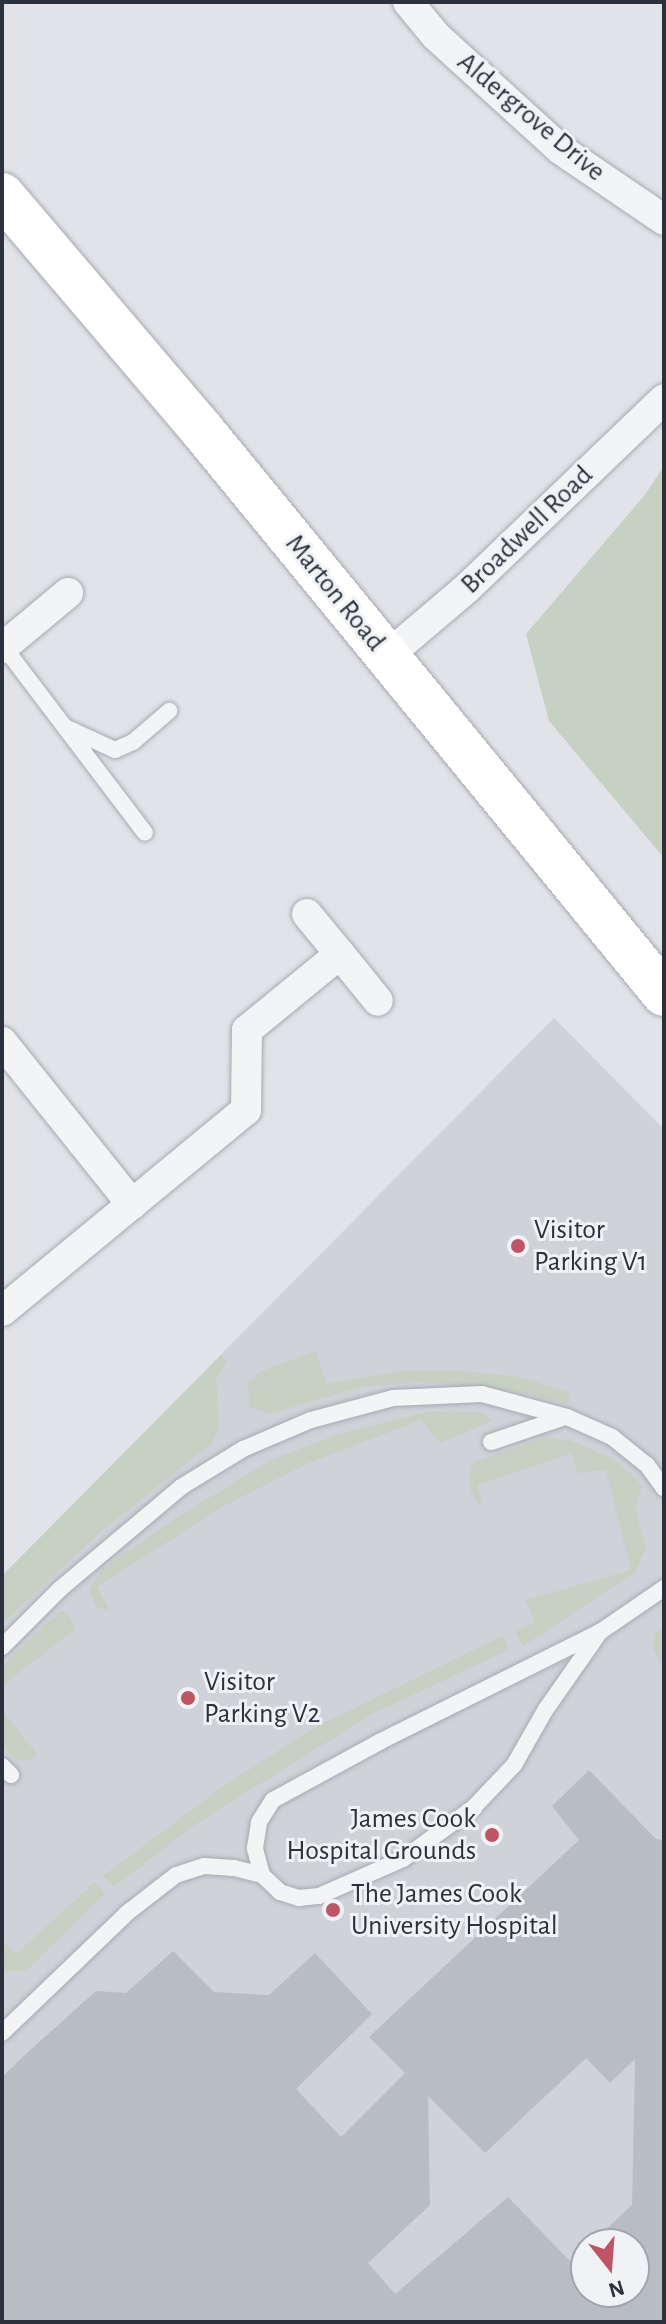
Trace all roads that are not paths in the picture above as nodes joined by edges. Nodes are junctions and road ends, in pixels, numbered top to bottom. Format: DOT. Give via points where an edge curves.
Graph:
graph roads {
  1 [pos="408,2"];
  2 [pos="2,195"];
  3 [pos="664,220"];
  4 [pos="664,399"];
  5 [pos="68,593"];
  6 [pos="3,648"];
  7 [pos="387,656"];
  8 [pos="169,711"];
  9 [pos="65,727"];
  10 [pos="145,833"];
  11 [pos="307,914"];
  12 [pos="340,954"];
  13 [pos="664,994"];
  14 [pos="378,1001"];
  15 [pos="2,1042"];
  16 [pos="132,1204"];
  17 [pos="2,1311"];
  18 [pos="567,1417"];
  19 [pos="491,1442"];
  20 [pos="664,1488"];
  21 [pos="664,1588"];
  22 [pos="600,1632"];
  23 [pos="2,1647"];
  24 [pos="262,1875"];
  25 [pos="2,2033"];
  1 -- 3 [label="street, Aldergrove Drive" via="436,36 560,149"];
  2 -- 7 [label="main road, Marton Road"];
  4 -- 7 [label="street, Broadwell Road" via="466,589"];
  5 -- 6 [label="street"];
  6 -- 9 [label="lane"];
  7 -- 13 [label="main road, Marton Road"];
  8 -- 9 [label="lane" via="133,742 115,750"];
  9 -- 10 [label="lane"];
  11 -- 12 [label="street"];
  12 -- 14 [label="street"];
  12 -- 16 [label="street" via="247,1030 246,1110"];
  15 -- 16 [label="street"];
  16 -- 17 [label="street"];
  18 -- 19 [label="lane"];
  18 -- 20 [label="lane" via="612,1437 647,1465"];
  18 -- 23 [label="lane" via="482,1394 393,1398 311,1420 243,1449 181,1487 60,1589"];
  21 -- 22 [label="lane"];
  22 -- 24 [label="lane" via="273,1800 259,1822 255,1848"];
  22 -- 24 [label="lane" via="514,1765 473,1808 403,1859 319,1896 299,1898 280,1892"];
  24 -- 25 [label="lane" via="204,1866 176,1875 127,1913"];
}
